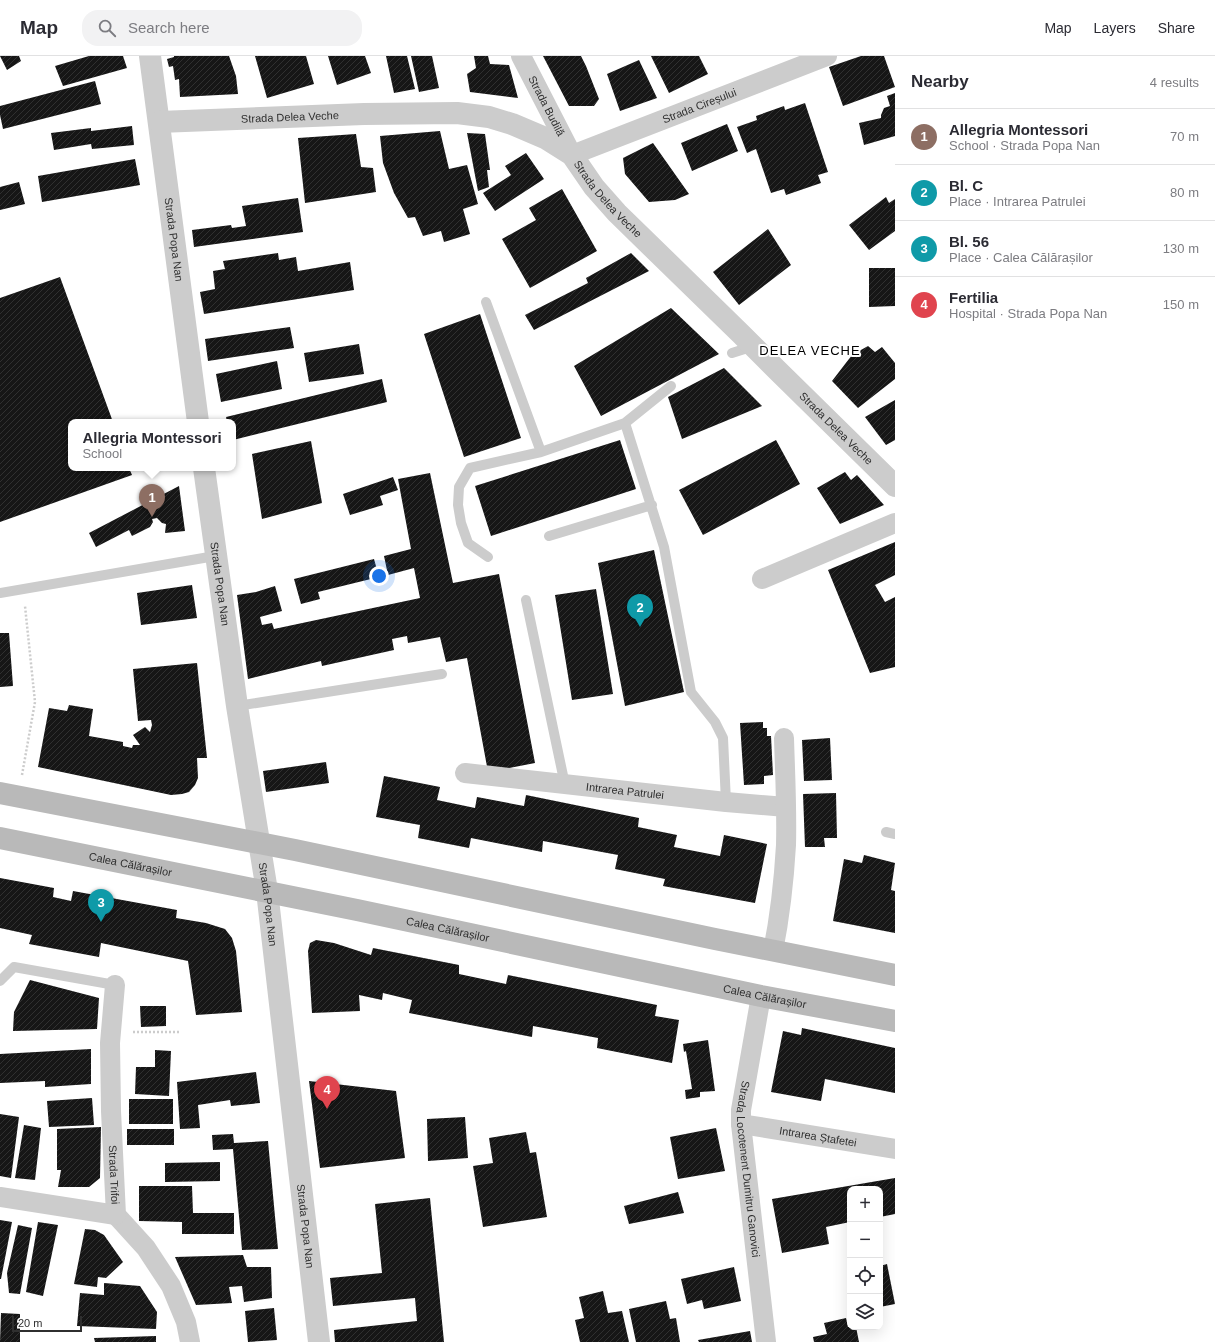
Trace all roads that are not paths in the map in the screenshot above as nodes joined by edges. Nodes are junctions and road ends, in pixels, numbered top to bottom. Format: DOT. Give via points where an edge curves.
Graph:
graph roads {
  1 [pos="150,56"];
  2 [pos="522,56"];
  3 [pos="827,56"];
  4 [pos="159,122"];
  5 [pos="572,155"];
  6 [pos="486,302"];
  7 [pos="754,346"];
  8 [pos="732,353"];
  9 [pos="670,386"];
  10 [pos="198,419"];
  11 [pos="625,423"];
  12 [pos="541,452"];
  13 [pos="204,471"];
  14 [pos="895,486"];
  15 [pos="652,505"];
  16 [pos="895,523"];
  17 [pos="549,536"];
  18 [pos="215,556"];
  19 [pos="488,557"];
  20 [pos="762,579"];
  21 [pos="0,593"];
  22 [pos="526,600"];
  23 [pos="442,674"];
  24 [pos="237,706"];
  25 [pos="784,738"];
  26 [pos="465,773"];
  27 [pos="565,784"];
  28 [pos="9,795"];
  29 [pos="726,802"];
  30 [pos="786,808"];
  31 [pos="0,838"];
  32 [pos="259,843"];
  33 [pos="267,891"];
  34 [pos="773,951"];
  35 [pos="895,975"];
  36 [pos="0,981"];
  37 [pos="115,985"];
  38 [pos="761,996"];
  39 [pos="895,1021"];
  40 [pos="741,1124"];
  41 [pos="895,1148"];
  42 [pos="0,1197"];
  43 [pos="116,1215"];
  44 [pos="190,1342"];
  45 [pos="319,1342"];
  46 [pos="766,1342"];
  1 -- 4 [label="street, Strada Popa Nan"];
  2 -- 5 [label="street, Strada Budilă"];
  3 -- 5 [label="street, Strada Cireșului"];
  4 -- 5 [label="street, Strada Delea Veche" via="457,113 489,117 512,124 545,138"];
  4 -- 10 [label="street, Strada Popa Nan"];
  5 -- 7 [label="street, Strada Delea Veche" via="617,213"];
  6 -- 12 [label="lane"];
  7 -- 8 [label="lane"];
  7 -- 14 [label="street, Strada Delea Veche"];
  9 -- 11 [label="lane"];
  11 -- 12 [label="lane"];
  11 -- 15 [label="lane"];
  12 -- 19 [label="lane" via="470,468 459,487 458,505 468,543"];
  13 -- 18 [label="street, Strada Popa Nan"];
  15 -- 17 [label="lane"];
  15 -- 29 [label="lane" via="664,547 691,692 715,722 724,738"];
  16 -- 20 [label="street"];
  18 -- 21 [label="lane"];
  18 -- 24 [label="street, Strada Popa Nan"];
  22 -- 27 [label="lane"];
  23 -- 24 [label="lane"];
  24 -- 32 [label="street, Strada Popa Nan"];
  25 -- 30 [label="street"];
  26 -- 27 [label="street, Intrarea Patrulei"];
  27 -- 29 [label="street, Intrarea Patrulei"];
  28 -- 32 [label="main road"];
  29 -- 30 [label="street, Intrarea Patrulei"];
  30 -- 34 [label="street" via="781,904"];
  31 -- 33 [label="main road, Calea Călărașilor"];
  32 -- 33 [label="street, Strada Popa Nan"];
  32 -- 34 [label="main road"];
  33 -- 38 [label="main road, Calea Călărașilor"];
  33 -- 45 [label="street, Strada Popa Nan"];
  34 -- 35 [label="main road"];
  36 -- 37 [label="lane" via="14,967"];
  37 -- 43 [label="street, Strada Trifoi" via="110,1033"];
  38 -- 39 [label="main road, Calea Călărașilor"];
  38 -- 40 [label="street, Strada Locotenent Dumitru Ganovici" via="741,1110"];
  40 -- 41 [label="street, Intrarea Ștafetei"];
  40 -- 46 [label="street, Strada Locotenent Dumitru Ganovici"];
  42 -- 43 [label="street"];
  43 -- 44 [label="street, Strada Trifoi" via="146,1248 171,1286 186,1322"];
}
